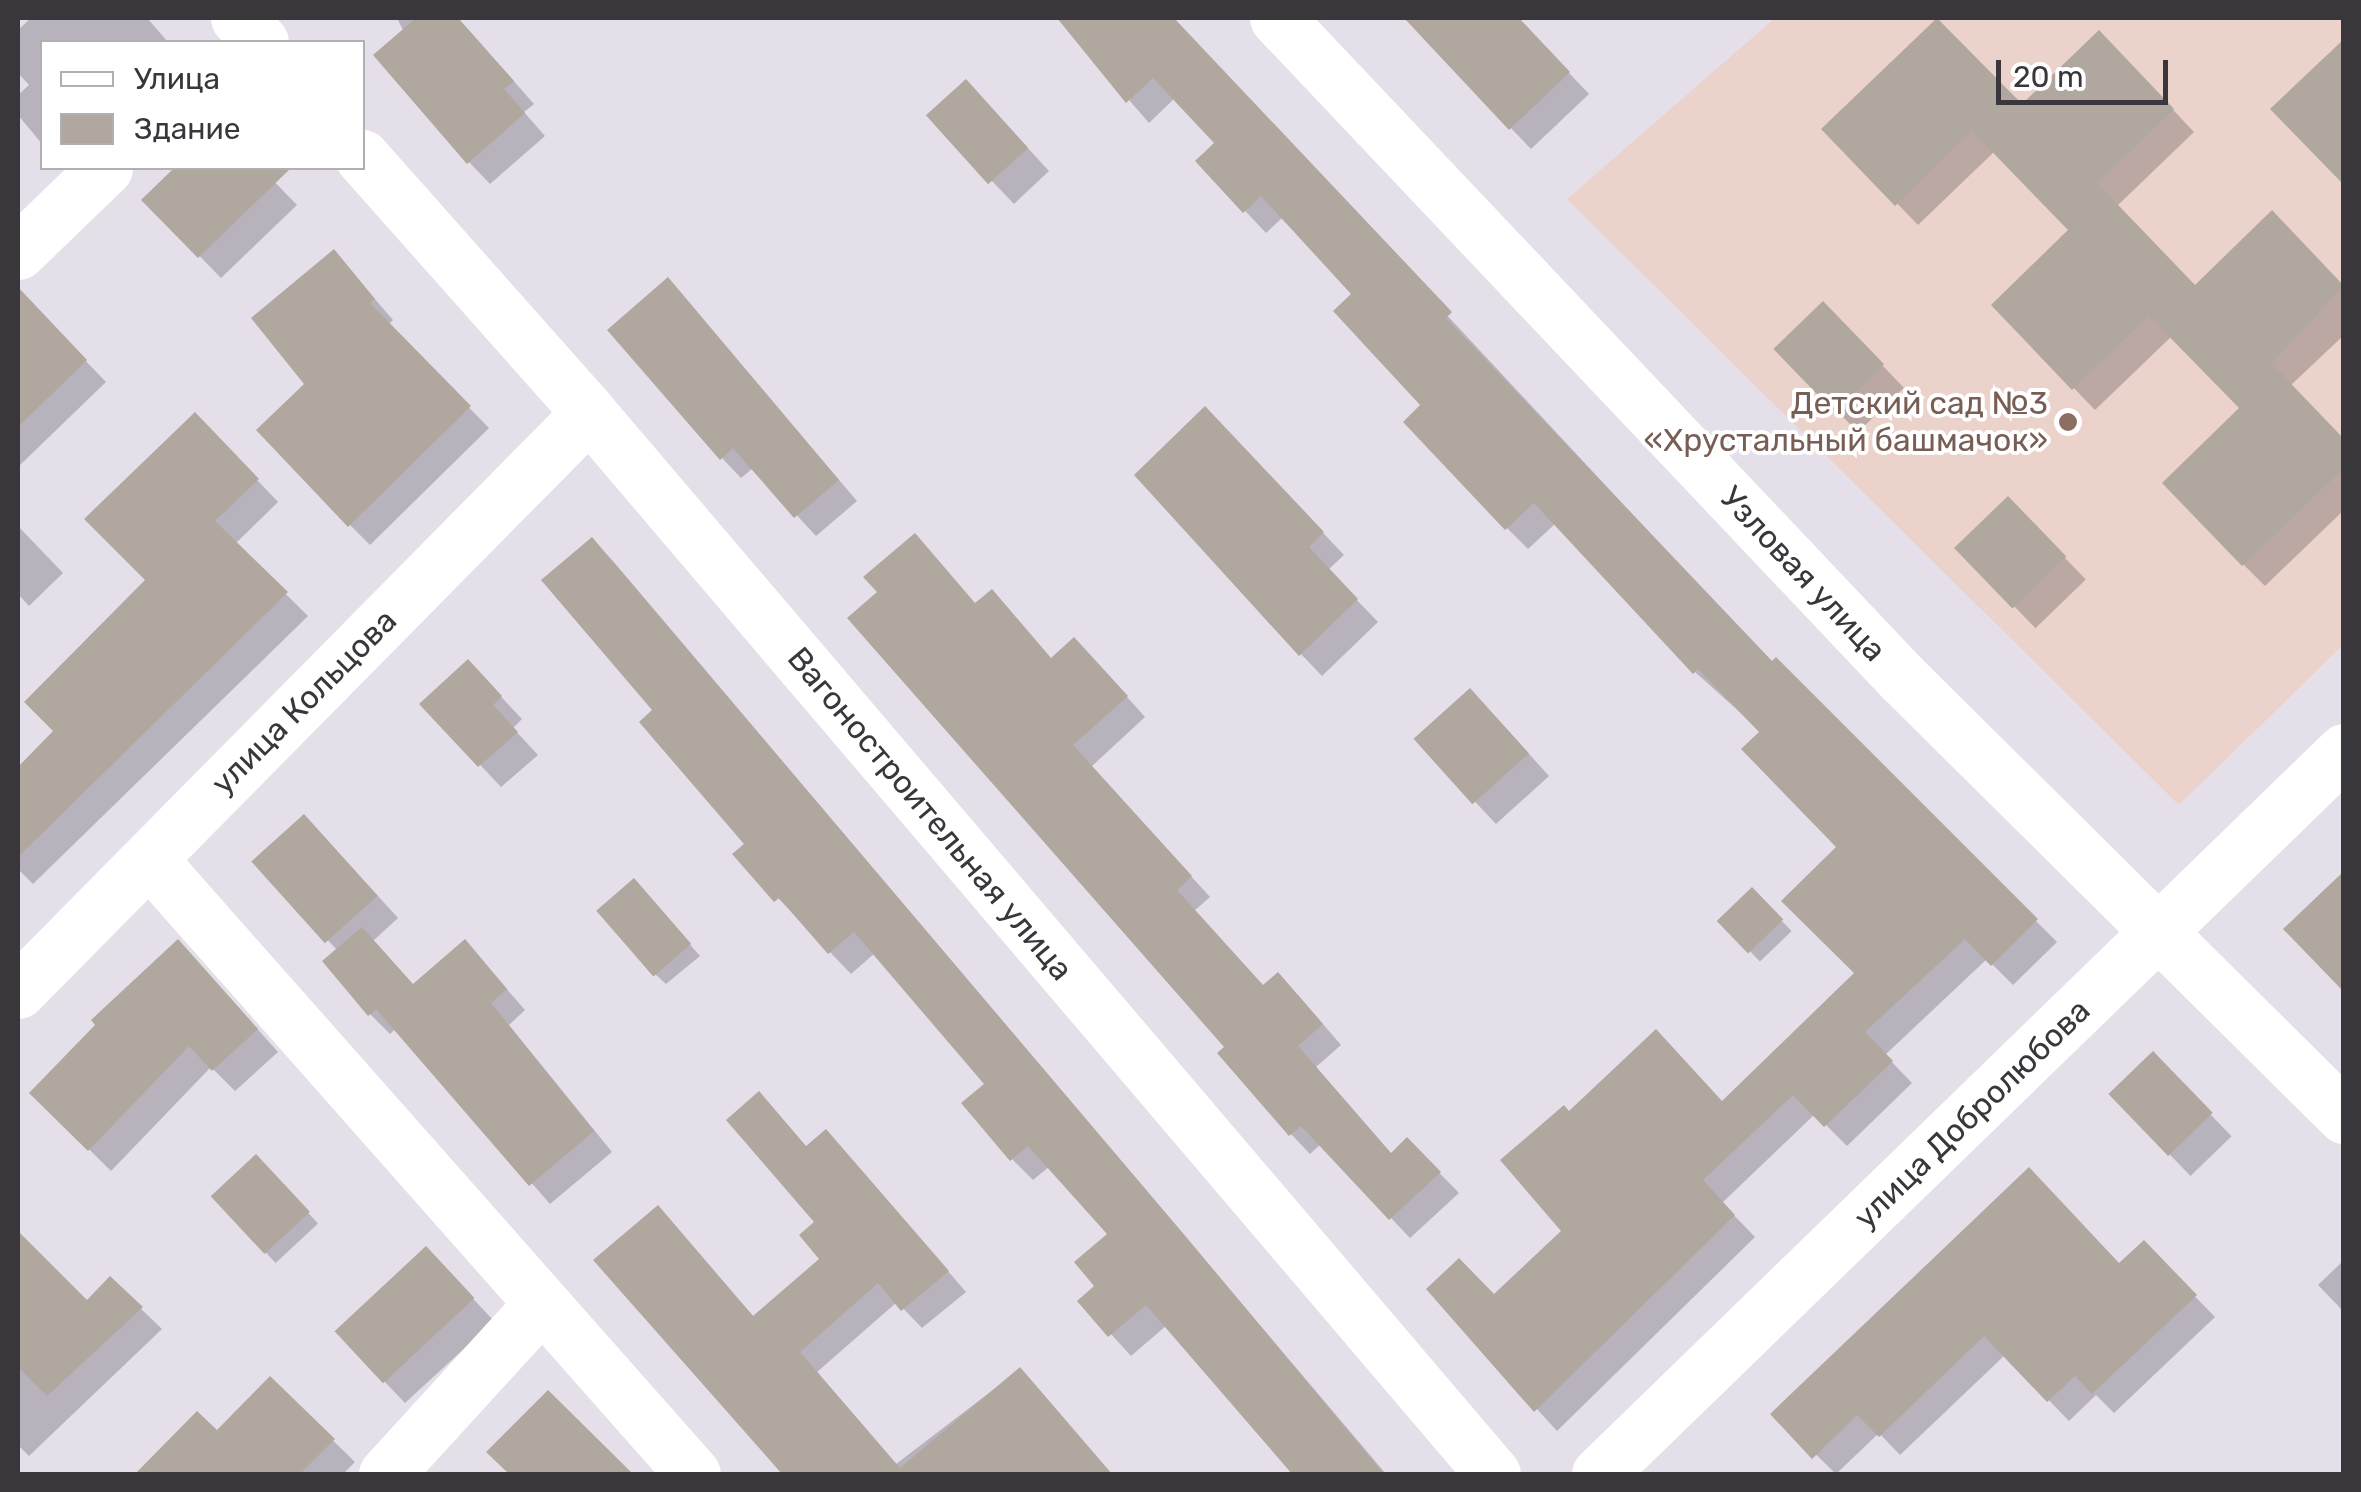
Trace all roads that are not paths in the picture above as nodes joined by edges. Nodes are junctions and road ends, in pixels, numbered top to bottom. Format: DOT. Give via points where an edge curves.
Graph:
graph roads {
  1 [pos="1277,18"];
  2 [pos="365,160"];
  3 [pos="103,170"];
  4 [pos="18,252"];
  5 [pos="589,413"];
  6 [pos="2344,751"];
  7 [pos="149,859"];
  8 [pos="2162,930"];
  9 [pos="18,991"];
  10 [pos="2344,1116"];
  11 [pos="542,1304"];
  12 [pos="386,1474"];
  13 [pos="693,1474"];
  14 [pos="1494,1474"];
  15 [pos="1598,1474"];
  1 -- 8 [label="street, Узловая улица" via="1901,677"];
  2 -- 5 [label="street, Вагоностроительная улица"];
  3 -- 4 [label="street"];
  5 -- 7 [label="street, улица Кольцова"];
  5 -- 14 [label="street, Вагоностроительная улица"];
  6 -- 8 [label="street, улица Добролюбова"];
  7 -- 9 [label="street, улица Кольцова"];
  7 -- 11 [label="street"];
  8 -- 10 [label="street, Узловая улица"];
  8 -- 15 [label="street, улица Добролюбова"];
  11 -- 12 [label="street"];
  11 -- 13 [label="street"];
}
